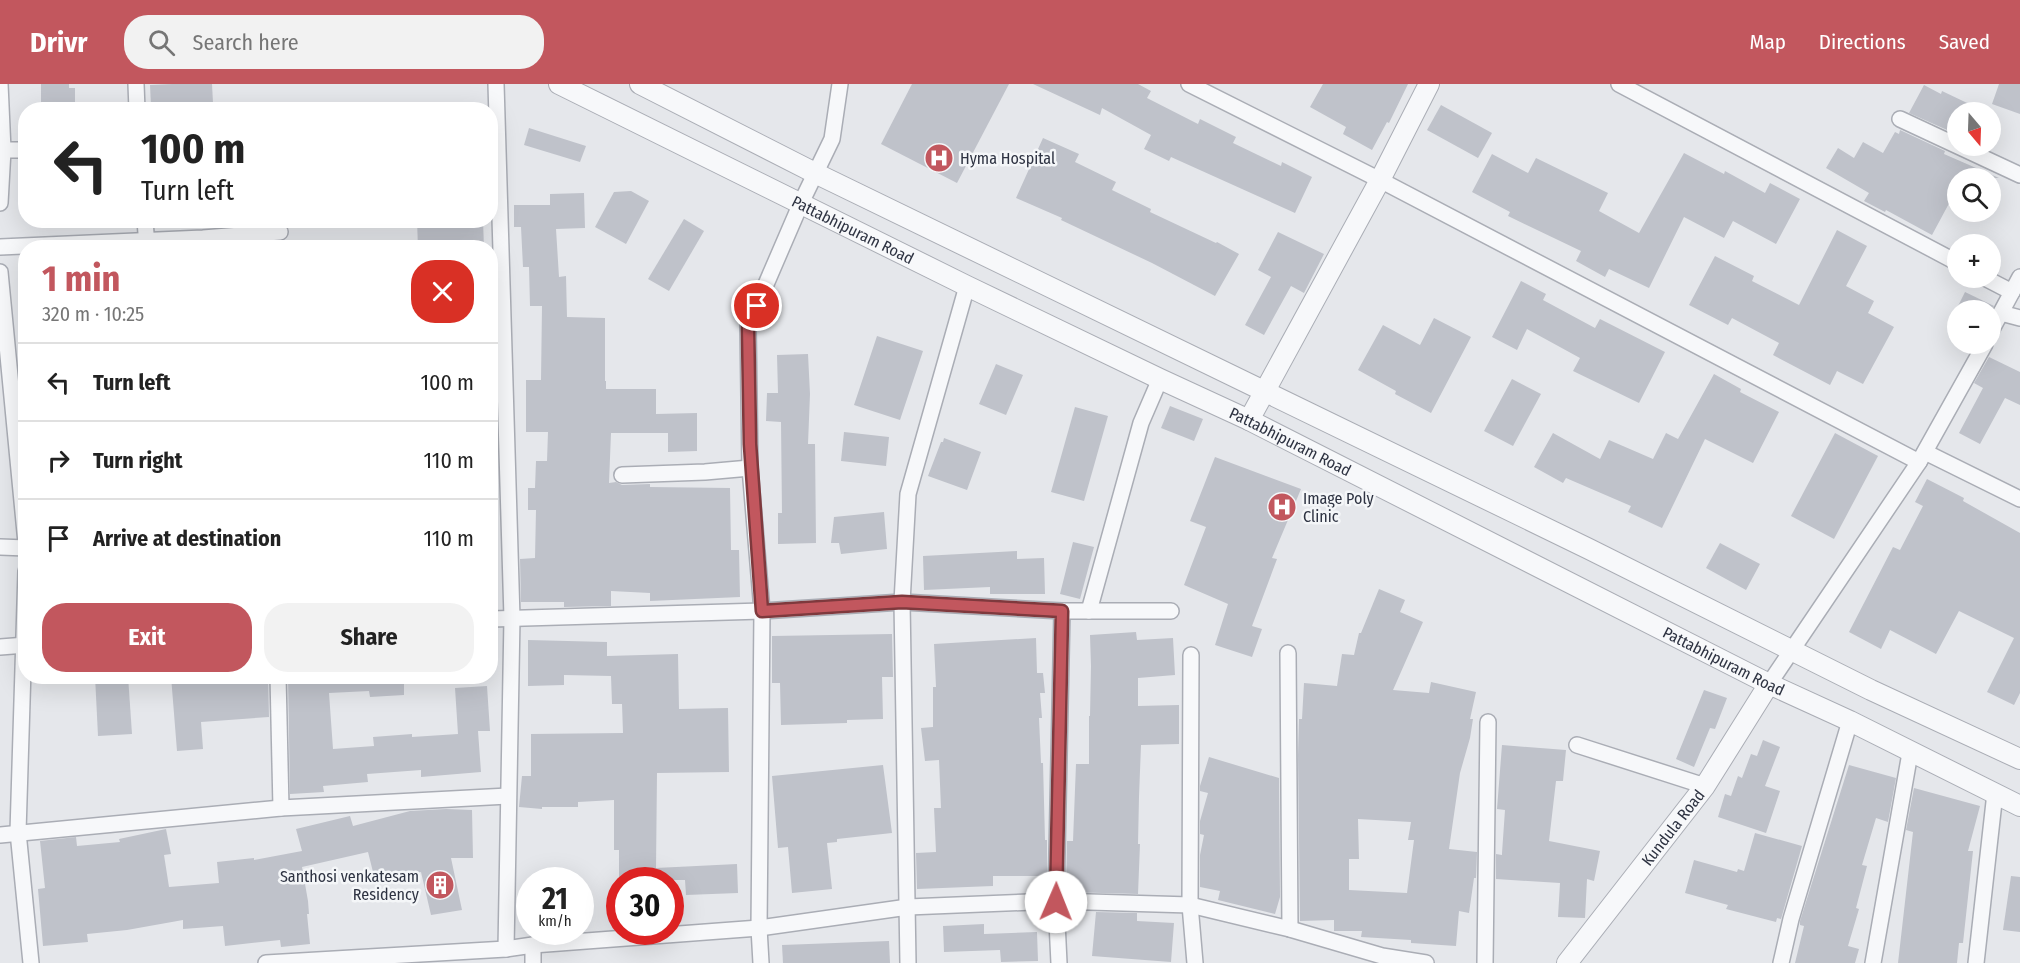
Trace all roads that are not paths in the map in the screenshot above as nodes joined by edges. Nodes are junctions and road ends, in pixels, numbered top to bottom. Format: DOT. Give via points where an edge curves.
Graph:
graph roads {
  1 [pos="0,84"];
  2 [pos="136,84"];
  3 [pos="496,84"];
  4 [pos="559,84"];
  5 [pos="640,84"];
  6 [pos="840,84"];
  7 [pos="1189,84"];
  8 [pos="1429,84"];
  9 [pos="1620,84"];
  10 [pos="667,90"];
  11 [pos="137,102"];
  12 [pos="497,102"];
  13 [pos="1900,119"];
  14 [pos="3,150"];
  15 [pos="18,150"];
  16 [pos="498,151"];
  17 [pos="815,173"];
  18 [pos="2020,175"];
  19 [pos="1380,180"];
  20 [pos="0,203"];
  21 [pos="801,203"];
  22 [pos="280,231"];
  23 [pos="187,240"];
  24 [pos="0,248"];
  25 [pos="18,248"];
  26 [pos="1947,257"];
  27 [pos="0,272"];
  28 [pos="2020,277"];
  29 [pos="967,286"];
  30 [pos="2001,286"];
  31 [pos="2012,292"];
  32 [pos="2001,313"];
  33 [pos="2020,318"];
  34 [pos="1979,354"];
  35 [pos="1160,379"];
  36 [pos="1264,392"];
  37 [pos="1249,420"];
  38 [pos="1922,457"];
  39 [pos="18,462"];
  40 [pos="750,468"];
  41 [pos="622,475"];
  42 [pos="2020,499"];
  43 [pos="18,546"];
  44 [pos="0,547"];
  45 [pos="902,602"];
  46 [pos="1089,610"];
  47 [pos="762,611"];
  48 [pos="1062,611"];
  49 [pos="1171,611"];
  50 [pos="512,618"];
  51 [pos="498,619"];
  52 [pos="18,646"];
  53 [pos="0,647"];
  54 [pos="1792,650"];
  55 [pos="1288,653"];
  56 [pos="1191,655"];
  57 [pos="24,684"];
  58 [pos="278,684"];
  59 [pos="1769,684"];
  60 [pos="1850,721"];
  61 [pos="1488,722"];
  62 [pos="1577,745"];
  63 [pos="1910,753"];
  64 [pos="2020,759"];
  65 [pos="1705,786"];
  66 [pos="1995,793"];
  67 [pos="508,796"];
  68 [pos="2020,806"];
  69 [pos="281,808"];
  70 [pos="18,832"];
  71 [pos="0,835"];
  72 [pos="1056,902"];
  73 [pos="1190,905"];
  74 [pos="908,908"];
  75 [pos="759,928"];
  76 [pos="1290,930"];
  77 [pos="594,940"];
  78 [pos="533,945"];
  79 [pos="506,949"];
  80 [pos="1382,960"];
  81 [pos="291,962"];
  82 [pos="31,963"];
  83 [pos="266,963"];
  84 [pos="533,963"];
  85 [pos="761,963"];
  86 [pos="908,963"];
  87 [pos="1059,963"];
  88 [pos="1195,963"];
  89 [pos="1426,963"];
  90 [pos="1485,963"];
  91 [pos="1567,963"];
  92 [pos="1780,963"];
  93 [pos="1873,963"];
  94 [pos="1976,963"];
  1 -- 14 [label="street"];
  2 -- 11 [label="street"];
  3 -- 12 [label="street"];
  4 -- 21 [label="street, Pattabhipuram Road"];
  5 -- 10 [label="street, Pattabhipuram Road"];
  6 -- 17 [label="street" via="832,139"];
  7 -- 19 [label="street"];
  8 -- 19 [label="street"];
  9 -- 26 [label="street"];
  10 -- 17 [label="street, Pattabhipuram Road"];
  13 -- 18 [label="street"];
  14 -- 15 [label="street"];
  14 -- 20 [label="street"];
  16 -- 50 [label="street"];
  17 -- 21 [label="street"];
  17 -- 36 [label="street, Pattabhipuram Road"];
  19 -- 36 [label="street"];
  19 -- 38 [label="street"];
  21 -- 29 [label="street, Pattabhipuram Road"];
  21 -- 40 [label="street" via="748,326"];
  22 -- 23 [label="street"];
  24 -- 25 [label="street"];
  27 -- 39 [label="street"];
  28 -- 31 [label="street"];
  29 -- 35 [label="street, Pattabhipuram Road"];
  29 -- 45 [label="street" via="908,495"];
  30 -- 31 [label="street"];
  31 -- 32 [label="street"];
  32 -- 33 [label="street"];
  34 -- 38 [label="street"];
  35 -- 37 [label="street, Pattabhipuram Road"];
  35 -- 46 [label="street" via="1141,423"];
  36 -- 37 [label="street"];
  36 -- 54 [label="street, Pattabhipuram Road"];
  37 -- 59 [label="street, Pattabhipuram Road"];
  38 -- 42 [label="street"];
  38 -- 54 [label="street"];
  40 -- 41 [label="street"];
  40 -- 47 [label="street"];
  43 -- 44 [label="street"];
  45 -- 47 [label="street"];
  45 -- 48 [label="street"];
  45 -- 74 [label="street"];
  46 -- 48 [label="street"];
  46 -- 49 [label="street"];
  47 -- 50 [label="street"];
  47 -- 75 [label="street"];
  48 -- 72 [label="street"];
  50 -- 51 [label="street"];
  50 -- 67 [label="street"];
  52 -- 53 [label="street"];
  54 -- 59 [label="street"];
  54 -- 64 [label="street, Pattabhipuram Road"];
  55 -- 76 [label="street"];
  56 -- 73 [label="street"];
  57 -- 70 [label="street"];
  58 -- 69 [label="street"];
  59 -- 60 [label="street, Pattabhipuram Road"];
  59 -- 65 [label="street, Kundula Road"];
  60 -- 63 [label="street, Pattabhipuram Road"];
  60 -- 92 [label="street"];
  61 -- 90 [label="street"];
  62 -- 65 [label="street"];
  63 -- 66 [label="street, Pattabhipuram Road"];
  63 -- 93 [label="street"];
  65 -- 91 [label="street, Kundula Road"];
  66 -- 68 [label="street, Pattabhipuram Road"];
  66 -- 94 [label="street"];
  67 -- 69 [label="street"];
  67 -- 79 [label="street"];
  69 -- 70 [label="street"];
  70 -- 71 [label="street"];
  70 -- 82 [label="street"];
  72 -- 73 [label="street"];
  72 -- 74 [label="street"];
  72 -- 87 [label="street"];
  73 -- 76 [label="street"];
  73 -- 88 [label="street"];
  74 -- 75 [label="street"];
  74 -- 86 [label="street"];
  75 -- 77 [label="street"];
  75 -- 85 [label="street"];
  76 -- 80 [label="street"];
  78 -- 79 [label="street"];
  78 -- 84 [label="street"];
  79 -- 81 [label="street"];
  80 -- 89 [label="street"];
  81 -- 83 [label="street"];
}
